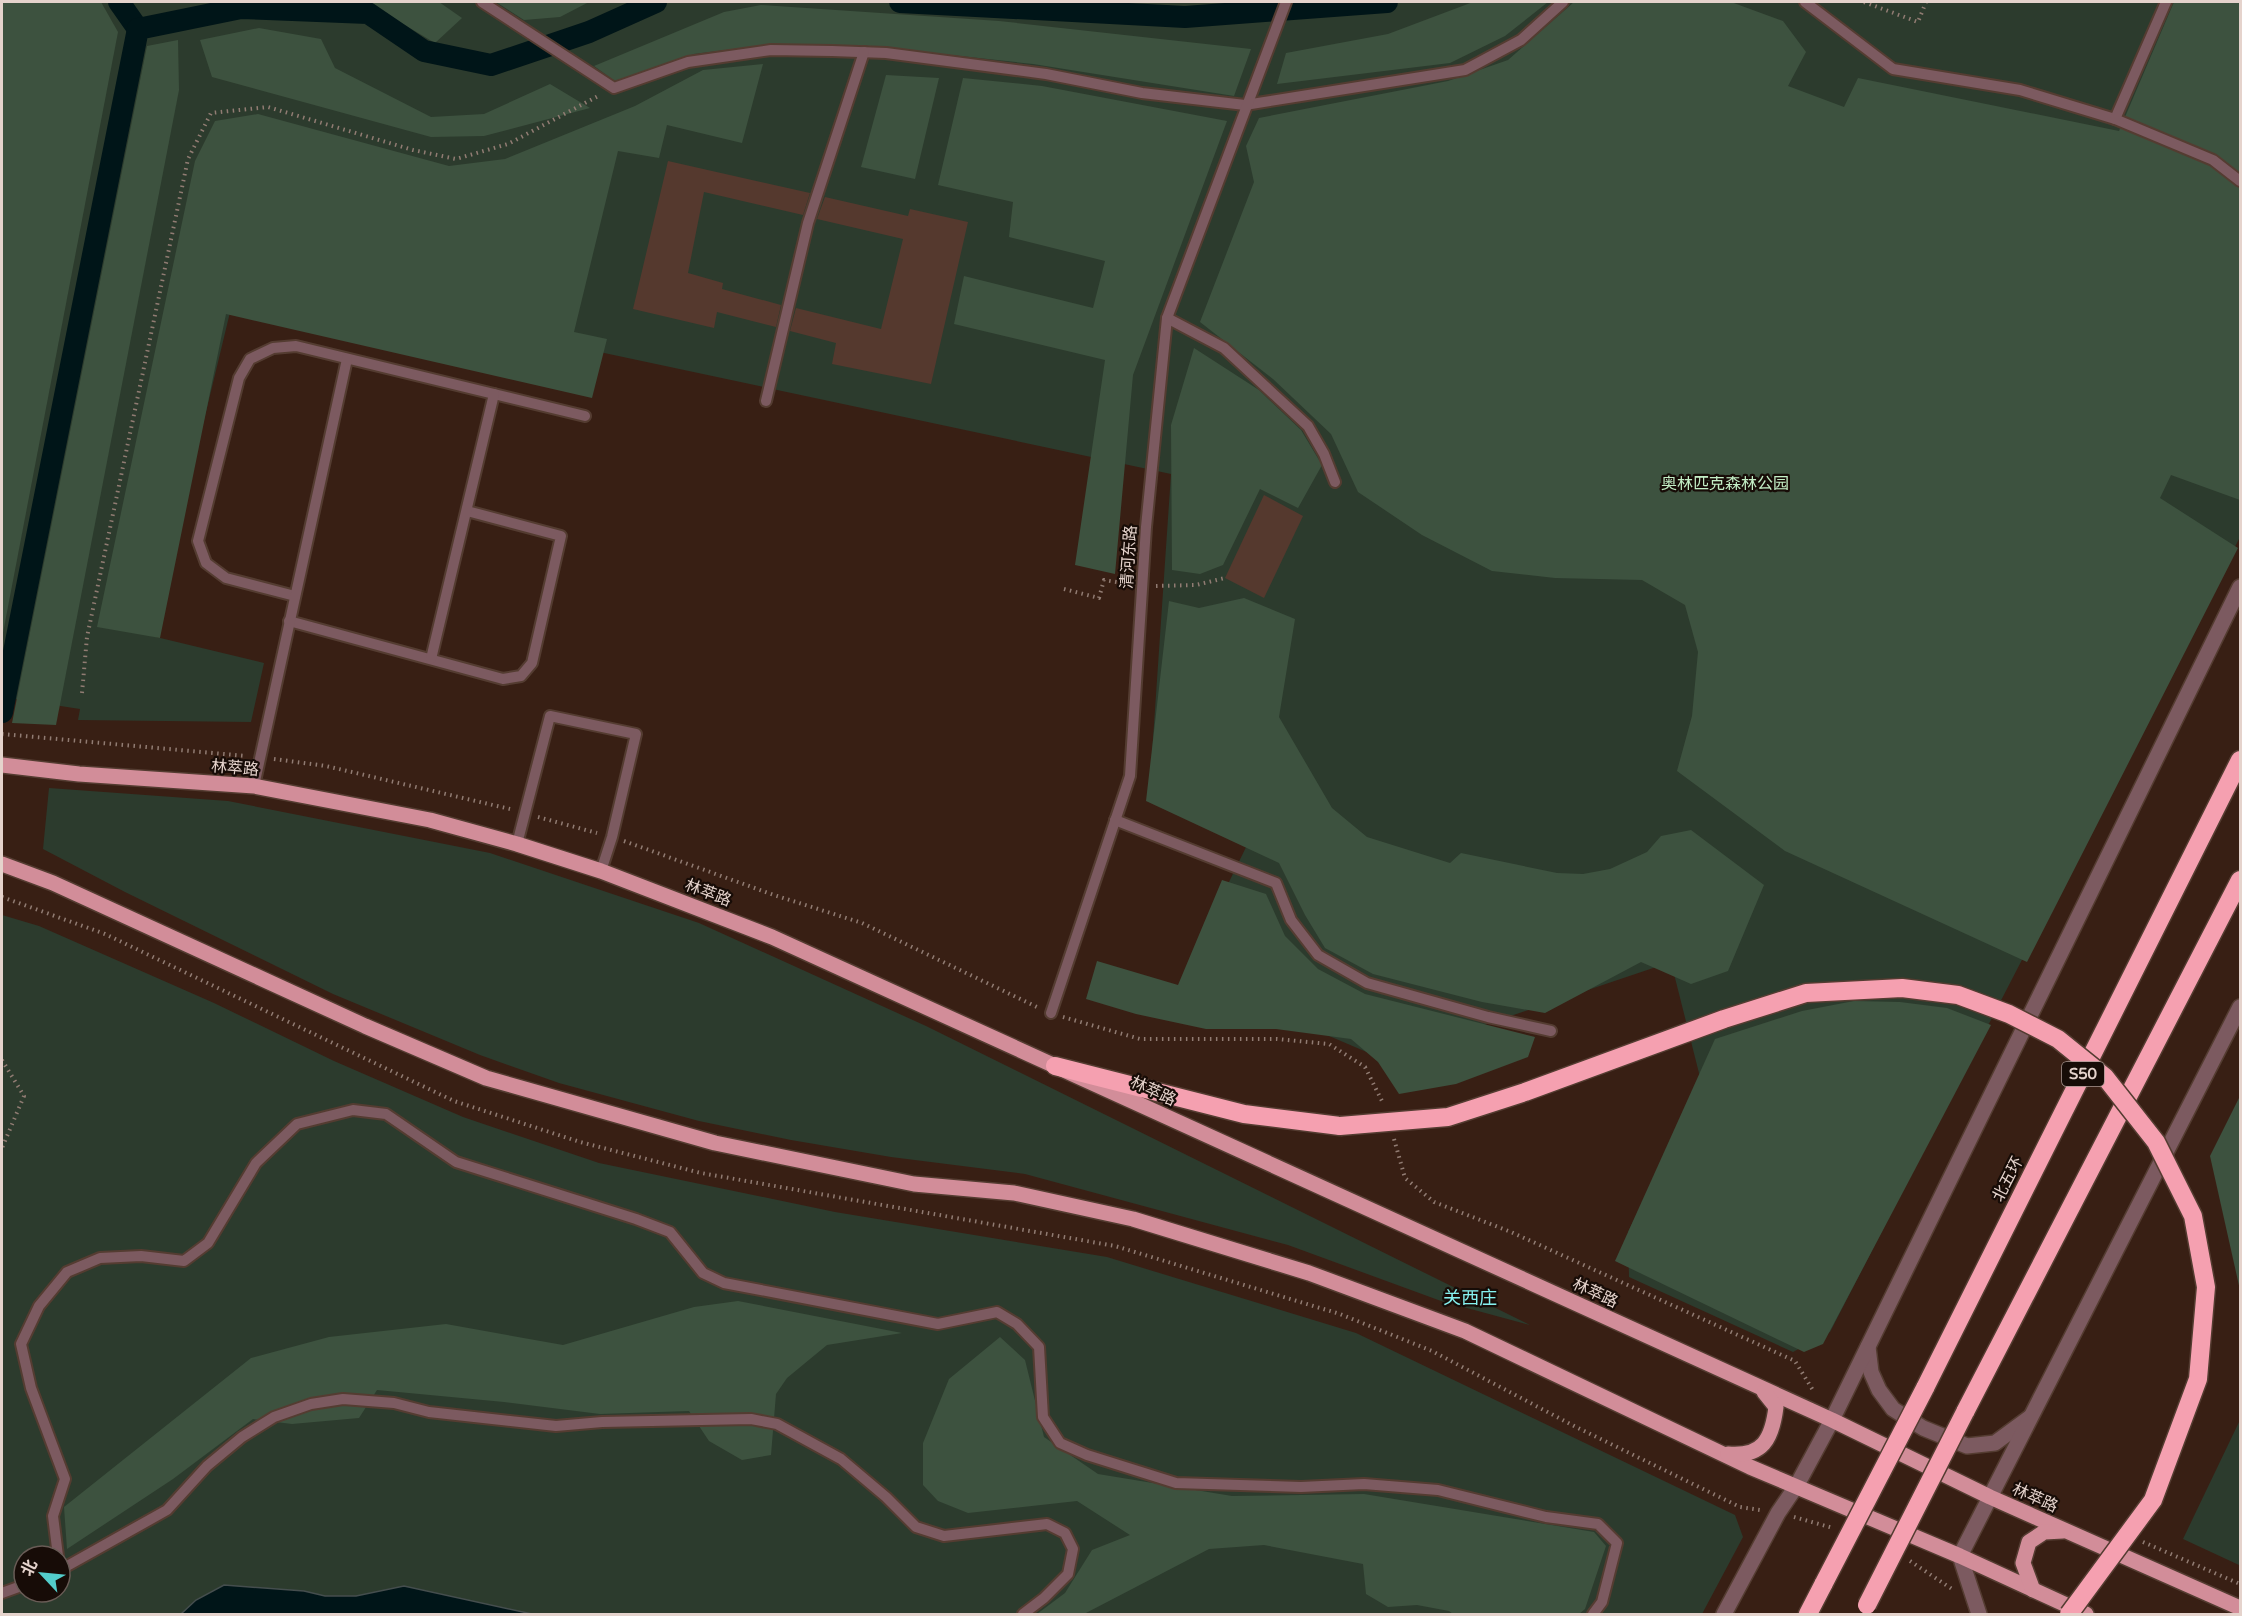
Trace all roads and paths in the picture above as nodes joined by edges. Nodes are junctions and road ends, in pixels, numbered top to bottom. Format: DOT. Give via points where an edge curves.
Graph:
graph roads {
  1 [pos="482,2"];
  2 [pos="1286,2"];
  3 [pos="1563,2"];
  4 [pos="1805,2"];
  5 [pos="1864,2"];
  6 [pos="1926,2"];
  7 [pos="2166,2"];
  8 [pos="864,52"];
  9 [pos="614,88"];
  10 [pos="1245,105"];
  11 [pos="2115,118"];
  12 [pos="2241,181"];
  13 [pos="1167,318"];
  14 [pos="347,359"];
  15 [pos="494,394"];
  16 [pos="766,400"];
  17 [pos="585,416"];
  18 [pos="1335,482"];
  19 [pos="467,511"];
  20 [pos="1224,578"];
  21 [pos="1142,586"];
  22 [pos="2241,587"];
  23 [pos="1064,589"];
  24 [pos="295,596"];
  25 [pos="289,621"];
  26 [pos="431,659"];
  27 [pos="82,693"];
  28 [pos="2,734"];
  29 [pos="260,758"];
  30 [pos="2241,760"];
  31 [pos="2,765"];
  32 [pos="254,786"];
  33 [pos="525,813"];
  34 [pos="1115,820"];
  35 [pos="612,837"];
  36 [pos="517,844"];
  37 [pos="2,864"];
  38 [pos="601,872"];
  39 [pos="2241,880"];
  40 [pos="2,897"];
  41 [pos="2241,1007"];
  42 [pos="1051,1013"];
  43 [pos="1551,1031"];
  44 [pos="2,1060"];
  45 [pos="1055,1066"];
  46 [pos="1385,1107"];
  47 [pos="1392,1134"];
  48 [pos="2,1148"];
  49 [pos="1868,1347"];
  50 [pos="1756,1386"];
  51 [pos="1816,1395"];
  52 [pos="2032,1415"];
  53 [pos="1832,1420"];
  54 [pos="1722,1454"];
  55 [pos="1797,1485"];
  56 [pos="1990,1497"];
  57 [pos="1778,1513"];
  58 [pos="2066,1531"];
  59 [pos="56,1544"];
  60 [pos="1960,1556"];
  61 [pos="72,1562"];
  62 [pos="2033,1590"];
  63 [pos="2241,1608"];
  64 [pos="1865,1610"];
  65 [pos="1023,1614"];
  66 [pos="1593,1614"];
  67 [pos="1724,1614"];
  68 [pos="1808,1614"];
  69 [pos="1979,1614"];
  70 [pos="2068,1614"];
  71 [pos="2086,1614"];
  1 -- 9 [label="lane"];
  2 -- 10 [label="lane, 清河东路"];
  3 -- 10 [label="lane" via="1521,40 1465,70"];
  4 -- 11 [label="lane" via="1893,69 2020,90"];
  5 -- 6 [label="path" via="1918,22"];
  7 -- 11 [label="lane"];
  8 -- 9 [label="lane" via="771,50 700,60"];
  8 -- 10 [label="lane" via="1046,74 1142,93"];
  8 -- 16 [label="lane" via="808,223"];
  9 -- 27 [label="path" via="508,144 456,159 268,107 211,113 188,159 87,637"];
  10 -- 13 [label="lane, 清河东路"];
  11 -- 12 [label="lane" via="2213,160"];
  13 -- 18 [label="lane" via="1224,348 1308,426"];
  13 -- 21 [label="lane, 清河东路"];
  14 -- 15 [label="lane"];
  14 -- 24 [label="lane"];
  14 -- 24 [label="lane" via="296,346 273,348 250,359 239,378 198,541 206,563 226,578"];
  15 -- 17 [label="lane"];
  15 -- 19 [label="lane"];
  19 -- 26 [label="lane"];
  19 -- 26 [label="lane" via="561,536 532,663 521,676 503,679"];
  20 -- 21 [label="path" via="1196,585"];
  21 -- 23 [label="path" via="1104,580 1099,598"];
  21 -- 34 [label="lane, 清河东路" via="1130,776"];
  22 -- 49 [label="street"];
  24 -- 25 [label="lane"];
  25 -- 26 [label="lane"];
  25 -- 29 [label="lane"];
  28 -- 29 [label="path"];
  29 -- 32 [label="lane"];
  29 -- 33 [label="path" via="326,766"];
  30 -- 68 [label="highway, 北五环 / S50, bridge"];
  31 -- 32 [label="main road, 林萃路"];
  32 -- 36 [label="main road, 林萃路" via="430,820"];
  33 -- 35 [label="path"];
  33 -- 35 [label="lane" via="550,716 636,734"];
  33 -- 36 [label="lane"];
  34 -- 42 [label="lane, 清河东路"];
  34 -- 43 [label="lane" via="1276,883 1291,920 1318,955 1367,983"];
  35 -- 38 [label="lane"];
  35 -- 42 [label="path" via="774,896 862,923"];
  36 -- 38 [label="main road, 林萃路"];
  37 -- 54 [label="main road" via="53,883 486,1078 715,1143 914,1184 1014,1193 1144,1222 1309,1273 1465,1331"];
  38 -- 45 [label="main road, 林萃路" via="772,938"];
  39 -- 64 [label="highway, bridge"];
  40 -- 57 [label="path" via="105,934 454,1101 580,1142 702,1173 1115,1246 1340,1314 1432,1351 1740,1507"];
  41 -- 52 [label="street"];
  42 -- 46 [label="path" via="1140,1039 1277,1039 1329,1044 1365,1067"];
  44 -- 48 [label="path" via="24,1096"];
  45 -- 50 [label="main road, 林萃路"];
  45 -- 70 [label="highway, bridge" via="1244,1114 1340,1126 1448,1117 1806,993 1902,988 1958,995 2008,1014 2058,1040 2105,1077 2156,1142 2193,1216 2206,1287 2198,1379 2153,1500"];
  47 -- 51 [label="path" via="1405,1178 1434,1202 1511,1232 1795,1362"];
  49 -- 52 [label="street" via="1871,1372 1880,1390 1893,1409 1923,1428 1967,1446 1995,1443"];
  49 -- 53 [label="street"];
  50 -- 53 [label="main road, 林萃路"];
  50 -- 54 [label="main road" via="1776,1407 1770,1432 1753,1453"];
  52 -- 56 [label="street"];
  53 -- 55 [label="street"];
  53 -- 56 [label="main road, 林萃路"];
  54 -- 55 [label="main road"];
  55 -- 57 [label="street"];
  55 -- 60 [label="main road"];
  56 -- 58 [label="main road, 林萃路"];
  56 -- 60 [label="street"];
  57 -- 67 [label="street"];
  58 -- 62 [label="main road" via="2044,1532 2030,1542 2023,1563"];
  58 -- 63 [label="main road, 林萃路"];
  59 -- 66 [label="lane" via="53,1516 65,1479 31,1388 21,1344 39,1306 67,1272 100,1258 141,1256 184,1261 208,1243 256,1163 297,1124 353,1110 386,1114 456,1162 670,1232 703,1273 724,1283 938,1324 997,1312 1017,1324 1039,1347 1043,1417 1060,1443 1088,1455 1176,1483 1301,1487 1364,1484 1438,1490 1546,1518 1598,1524 1617,1543 1602,1602"];
  60 -- 62 [label="main road"];
  60 -- 69 [label="street"];
  61 -- 65 [label="lane" via="167,1510 207,1466 242,1437 266,1422 312,1404 343,1399 394,1403 429,1412 556,1426 751,1419 777,1424 841,1459 916,1527 944,1536 1047,1524 1065,1533 1073,1549 1068,1574"];
  62 -- 71 [label="main road"];
}
